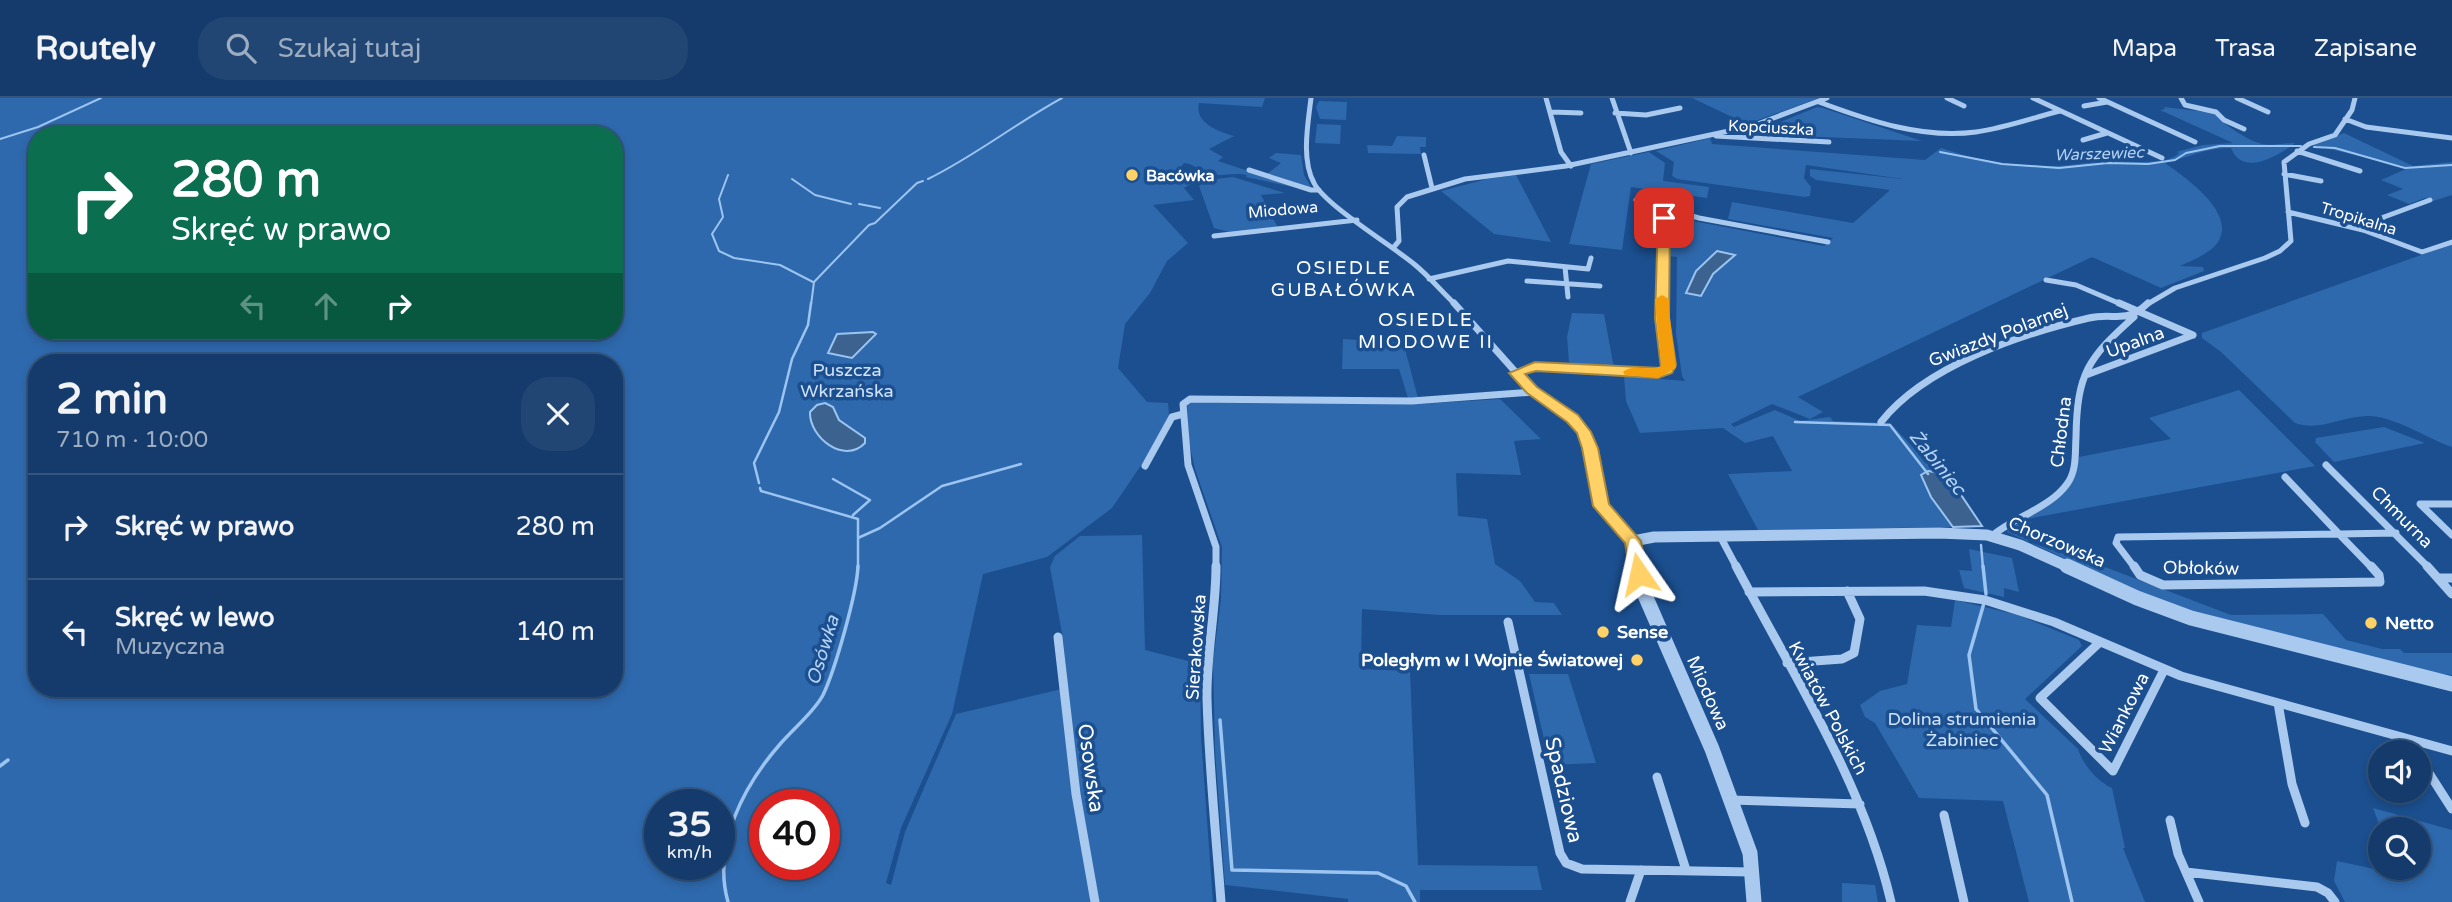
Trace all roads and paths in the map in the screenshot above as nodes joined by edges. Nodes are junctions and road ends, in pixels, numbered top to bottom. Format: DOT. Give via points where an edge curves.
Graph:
graph roads {
  1 [pos="1311,98"];
  2 [pos="1546,98"];
  3 [pos="1612,98"];
  4 [pos="1827,98"];
  5 [pos="1947,98"];
  6 [pos="2033,98"];
  7 [pos="2099,98"];
  8 [pos="2181,98"];
  9 [pos="2237,98"];
  10 [pos="2355,98"];
  11 [pos="1818,102"];
  12 [pos="2107,102"];
  13 [pos="1964,106"];
  14 [pos="2084,106"];
  15 [pos="1681,108"];
  16 [pos="2060,111"];
  17 [pos="1551,112"];
  18 [pos="2268,112"];
  19 [pos="1581,113"];
  20 [pos="1615,113"];
  21 [pos="2345,119"];
  22 [pos="2244,129"];
  23 [pos="2108,133"];
  24 [pos="1713,134"];
  25 [pos="2452,138"];
  26 [pos="2084,140"];
  27 [pos="1829,142"];
  28 [pos="2195,142"];
  29 [pos="2297,151"];
  30 [pos="1631,153"];
  31 [pos="1424,155"];
  32 [pos="2162,158"];
  33 [pos="1571,166"];
  34 [pos="1249,170"];
  35 [pos="2360,171"];
  36 [pos="2284,174"];
  37 [pos="2321,181"];
  38 [pos="1433,188"];
  39 [pos="1319,190"];
  40 [pos="1636,200"];
  41 [pos="2430,200"];
  42 [pos="1669,211"];
  43 [pos="2288,212"];
  44 [pos="1357,220"];
  45 [pos="2363,230"];
  46 [pos="1214,236"];
  47 [pos="1828,242"];
  48 [pos="2452,242"];
  49 [pos="1393,248"];
  50 [pos="1591,258"];
  51 [pos="1565,267"];
  52 [pos="1425,277"];
  53 [pos="2046,280"];
  54 [pos="1527,281"];
  55 [pos="1567,284"];
  56 [pos="1600,286"];
  57 [pos="1567,297"];
  58 [pos="2140,312"];
  59 [pos="1516,373"];
  60 [pos="2086,375"];
  61 [pos="1534,392"];
  62 [pos="1183,414"];
  63 [pos="1881,422"];
  64 [pos="2326,465"];
  65 [pos="1145,466"];
  66 [pos="2285,477"];
  67 [pos="2452,504"];
  68 [pos="2338,533"];
  69 [pos="2396,533"];
  70 [pos="2452,535"];
  71 [pos="1720,536"];
  72 [pos="1992,536"];
  73 [pos="1633,541"];
  74 [pos="2438,578"];
  75 [pos="2452,578"];
  76 [pos="1847,591"];
  77 [pos="1749,592"];
  78 [pos="2452,594"];
  79 [pos="1508,622"];
  80 [pos="1058,637"];
  81 [pos="2100,642"];
  82 [pos="1787,663"];
  83 [pos="2164,670"];
  84 [pos="2452,684"];
  85 [pos="2278,703"];
  86 [pos="2408,739"];
  87 [pos="2452,751"];
  88 [pos="2431,772"];
  89 [pos="1657,778"];
  90 [pos="2448,793"];
  91 [pos="1730,800"];
  92 [pos="1860,804"];
  93 [pos="2452,809"];
  94 [pos="1944,815"];
  95 [pos="2170,820"];
  96 [pos="2305,823"];
  97 [pos="1641,870"];
  98 [pos="1686,870"];
  99 [pos="1753,872"];
  100 [pos="2186,872"];
  101 [pos="1095,902"];
  102 [pos="1221,902"];
  103 [pos="1630,902"];
  104 [pos="1754,902"];
  105 [pos="1891,902"];
  106 [pos="1964,902"];
  107 [pos="2199,902"];
  108 [pos="2335,902"];
  1 -- 39 [label="street, Miodowa" via="1307,141 1310,175"];
  2 -- 17 [label="street"];
  3 -- 20 [label="street"];
  4 -- 11 [label="street"];
  5 -- 13 [label="street"];
  6 -- 16 [label="street"];
  7 -- 12 [label="street"];
  8 -- 22 [label="street" via="2185,105 2216,112"];
  9 -- 18 [label="street"];
  10 -- 21 [label="street"];
  11 -- 16 [label="street" via="1891,127 1939,134 1990,130"];
  11 -- 24 [label="street" via="1758,124"];
  12 -- 14 [label="street"];
  12 -- 28 [label="street"];
  15 -- 20 [label="street" via="1646,115"];
  16 -- 23 [label="street"];
  17 -- 19 [label="street"];
  17 -- 33 [label="street" via="1561,152"];
  20 -- 30 [label="street"];
  21 -- 25 [label="street" via="2361,126"];
  21 -- 29 [label="street" via="2334,136"];
  23 -- 26 [label="street"];
  23 -- 32 [label="street"];
  24 -- 27 [label="street, Kopciuszka"];
  24 -- 30 [label="street"];
  29 -- 35 [label="street"];
  29 -- 36 [label="street" via="2284,162"];
  30 -- 33 [label="street"];
  31 -- 38 [label="street"];
  33 -- 38 [label="street" via="1480,175"];
  34 -- 39 [label="street"];
  36 -- 37 [label="street"];
  36 -- 43 [label="street"];
  38 -- 49 [label="street" via="1398,205 1399,242"];
  39 -- 44 [label="street, Miodowa"];
  40 -- 42 [label="street"];
  41 -- 45 [label="street"];
  42 -- 47 [label="street"];
  42 -- 59 [label="street" via="1664,218 1662,305 1667,370 1535,366"];
  43 -- 45 [label="street, Tropikalna"];
  43 -- 58 [label="street, Gwiazdy Polarnej" via="2291,241 2280,251 2161,295"];
  44 -- 46 [label="street, Miodowa"];
  44 -- 49 [label="street, Miodowa"];
  45 -- 48 [label="street, Tropikalna" via="2422,252"];
  49 -- 52 [label="street, Miodowa"];
  50 -- 51 [label="street" via="1588,270"];
  51 -- 52 [label="street" via="1508,261"];
  51 -- 55 [label="street"];
  52 -- 59 [label="street, Miodowa" via="1469,318"];
  53 -- 58 [label="street" via="2076,285"];
  54 -- 55 [label="street"];
  55 -- 56 [label="street"];
  55 -- 57 [label="street"];
  58 -- 60 [label="street, Chłodna" via="2102,345 2087,365"];
  58 -- 60 [label="street, Upalna" via="2193,335"];
  58 -- 63 [label="street, Gwiazdy Polarnej" via="2124,318 2082,320 1973,359 1919,384 1887,411"];
  59 -- 61 [label="street, Miodowa"];
  60 -- 72 [label="street, Chłodna" via="2076,414 2075,463 2069,482 2058,494"];
  61 -- 62 [label="street, Sierakowska" via="1412,401 1186,401"];
  61 -- 73 [label="street, Miodowa" via="1581,428 1589,442 1601,506"];
  62 -- 65 [label="street" via="1172,417"];
  62 -- 102 [label="street, Sierakowska" via="1188,465 1216,547 1207,698"];
  64 -- 69 [label="street, Chmurna"];
  66 -- 68 [label="street, Obłoków"];
  67 -- 70 [label="street" via="2420,504"];
  68 -- 68 [label="street, Obłoków" via="2122,536 2116,540 2140,575 2162,585 2380,582 2379,575"];
  68 -- 69 [label="street, Obłoków"];
  69 -- 74 [label="street, Chmurna"];
  71 -- 72 [label="street, Chorzowska"];
  71 -- 73 [label="street, Chorzowska"];
  71 -- 77 [label="street, Kwiatów Polskich"];
  72 -- 84 [label="street, Chorzowska" via="2177,613"];
  73 -- 91 [label="street, Miodowa" via="1646,600"];
  74 -- 75 [label="street"];
  74 -- 78 [label="street, Chmurna"];
  76 -- 77 [label="street"];
  76 -- 81 [label="street" via="1924,590 1968,596 2028,612"];
  76 -- 82 [label="street" via="1860,619 1854,653 1842,659"];
  77 -- 82 [label="street, Kwiatów Polskich"];
  79 -- 97 [label="street, Spadziowa" via="1562,859 1582,869"];
  80 -- 101 [label="street, Osowska" via="1076,794"];
  81 -- 83 [label="street"];
  81 -- 83 [label="street, Wiankowa" via="2040,698 2111,775"];
  82 -- 92 [label="street, Kwiatów Polskich"];
  83 -- 85 [label="street"];
  85 -- 86 [label="street"];
  85 -- 96 [label="street" via="2292,784"];
  86 -- 87 [label="street"];
  88 -- 90 [label="street"];
  89 -- 98 [label="street"];
  90 -- 93 [label="street"];
  91 -- 92 [label="street"];
  91 -- 99 [label="street, Miodowa"];
  92 -- 105 [label="street, Kwiatów Polskich"];
  94 -- 106 [label="street"];
  95 -- 100 [label="street"];
  97 -- 98 [label="street, Spadziowa"];
  97 -- 103 [label="street"];
  98 -- 99 [label="street, Spadziowa"];
  99 -- 104 [label="street, Miodowa"];
  100 -- 107 [label="street"];
  100 -- 108 [label="street" via="2323,890"];
}
